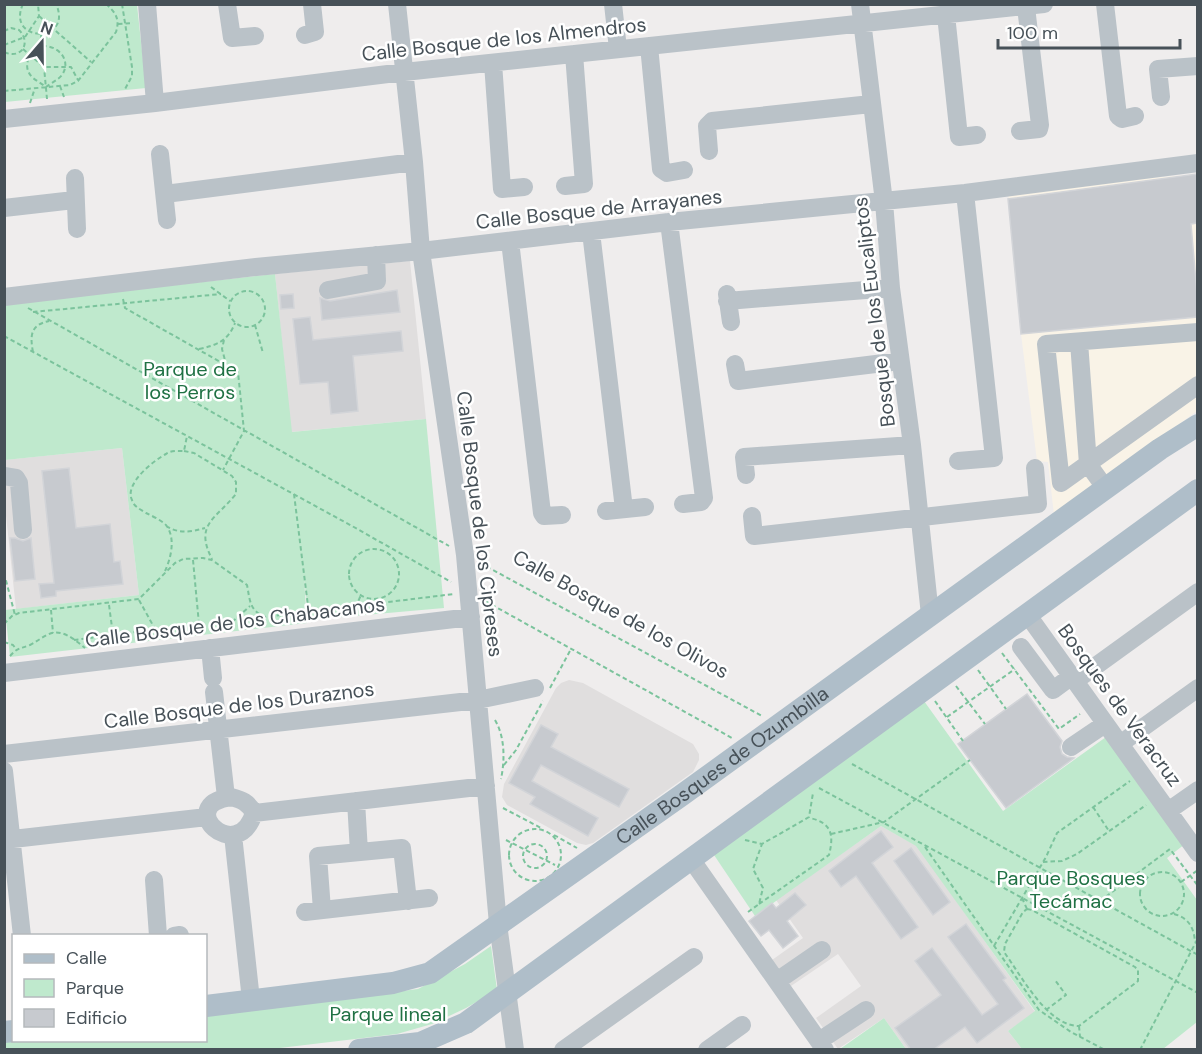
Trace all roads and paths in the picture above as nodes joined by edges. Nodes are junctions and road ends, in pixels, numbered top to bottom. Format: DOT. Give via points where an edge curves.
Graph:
graph roads {
  1 [pos="23,4"];
  2 [pos="38,4"];
  3 [pos="56,4"];
  4 [pos="106,4"];
  5 [pos="122,4"];
  6 [pos="147,4"];
  7 [pos="227,4"];
  8 [pos="312,4"];
  9 [pos="397,4"];
  10 [pos="613,4"];
  11 [pos="860,4"];
  12 [pos="1044,4"];
  13 [pos="1105,4"];
  14 [pos="1026,7"];
  15 [pos="946,15"];
  16 [pos="39,16"];
  17 [pos="862,24"];
  18 [pos="53,29"];
  19 [pos="4,31"];
  20 [pos="29,31"];
  21 [pos="41,35"];
  22 [pos="305,35"];
  23 [pos="255,36"];
  24 [pos="24,37"];
  25 [pos="4,45"];
  26 [pos="42,46"];
  27 [pos="649,46"];
  28 [pos="23,49"];
  29 [pos="618,49"];
  30 [pos="4,52"];
  31 [pos="574,54"];
  32 [pos="30,55"];
  33 [pos="92,62"];
  34 [pos="493,63"];
  35 [pos="44,66"];
  36 [pos="1197,66"];
  37 [pos="65,67"];
  38 [pos="404,72"];
  39 [pos="78,81"];
  40 [pos="46,87"];
  41 [pos="4,91"];
  42 [pos="1161,96"];
  43 [pos="155,103"];
  44 [pos="872,104"];
  45 [pos="111,107"];
  46 [pos="48,114"];
  47 [pos="1135,116"];
  48 [pos="4,119"];
  49 [pos="1020,131"];
  50 [pos="977,135"];
  51 [pos="710,151"];
  52 [pos="160,154"];
  53 [pos="414,162"];
  54 [pos="1197,163"];
  55 [pos="684,170"];
  56 [pos="75,177"];
  57 [pos="566,186"];
  58 [pos="524,187"];
  59 [pos="965,193"];
  60 [pos="165,194"];
  61 [pos="75,200"];
  62 [pos="884,202"];
  63 [pos="4,208"];
  64 [pos="167,220"];
  65 [pos="669,222"];
  66 [pos="77,229"];
  67 [pos="591,232"];
  68 [pos="510,241"];
  69 [pos="421,251"];
  70 [pos="376,255"];
  71 [pos="118,283"];
  72 [pos="891,288"];
  73 [pos="328,290"];
  74 [pos="221,294"];
  75 [pos="7,295"];
  76 [pos="124,304"];
  77 [pos="33,312"];
  78 [pos="49,321"];
  79 [pos="730,322"];
  80 [pos="235,323"];
  81 [pos="255,325"];
  82 [pos="1197,332"];
  83 [pos="4,336"];
  84 [pos="224,340"];
  85 [pos="1079,342"];
  86 [pos="198,349"];
  87 [pos="33,352"];
  88 [pos="264,353"];
  89 [pos="900,361"];
  90 [pos="735,364"];
  91 [pos="226,365"];
  92 [pos="1197,385"];
  93 [pos="1197,424"];
  94 [pos="244,431"];
  95 [pos="187,436"];
  96 [pos="912,445"];
  97 [pos="184,451"];
  98 [pos="229,459"];
  99 [pos="958,461"];
  100 [pos="1088,464"];
  101 [pos="1035,468"];
  102 [pos="223,470"];
  103 [pos="746,475"];
  104 [pos="4,476"];
  105 [pos="1106,489"];
  106 [pos="1197,490"];
  107 [pos="294,494"];
  108 [pos="683,504"];
  109 [pos="645,507"];
  110 [pos="562,515"];
  111 [pos="752,516"];
  112 [pos="920,517"];
  113 [pos="166,526"];
  114 [pos="205,528"];
  115 [pos="23,530"];
  116 [pos="391,548"];
  117 [pos="387,552"];
  118 [pos="465,555"];
  119 [pos="192,559"];
  120 [pos="212,560"];
  121 [pos="4,573"];
  122 [pos="164,573"];
  123 [pos="6,583"];
  124 [pos="469,592"];
  125 [pos="1197,592"];
  126 [pos="361,595"];
  127 [pos="139,599"];
  128 [pos="109,604"];
  129 [pos="250,606"];
  130 [pos="356,606"];
  131 [pos="51,610"];
  132 [pos="308,612"];
  133 [pos="1027,614"];
  134 [pos="15,615"];
  135 [pos="930,615"];
  136 [pos="471,617"];
  137 [pos="4,624"];
  138 [pos="155,629"];
  139 [pos="359,630"];
  140 [pos="53,633"];
  141 [pos="113,635"];
  142 [pos="311,636"];
  143 [pos="74,640"];
  144 [pos="4,642"];
  145 [pos="16,649"];
  146 [pos="206,649"];
  147 [pos="571,649"];
  148 [pos="1025,653"];
  149 [pos="968,657"];
  150 [pos="102,661"];
  151 [pos="4,663"];
  152 [pos="946,672"];
  153 [pos="4,673"];
  154 [pos="1074,679"];
  155 [pos="926,687"];
  156 [pos="990,687"];
  157 [pos="1197,688"];
  158 [pos="542,694"];
  159 [pos="478,700"];
  160 [pos="968,702"];
  161 [pos="1006,709"];
  162 [pos="946,717"];
  163 [pos="985,724"];
  164 [pos="1106,724"];
  165 [pos="778,725"];
  166 [pos="219,729"];
  167 [pos="963,741"];
  168 [pos="1120,744"];
  169 [pos="748,747"];
  170 [pos="1071,747"];
  171 [pos="4,754"];
  172 [pos="834,754"];
  173 [pos="970,760"];
  174 [pos="504,765"];
  175 [pos="4,771"];
  176 [pos="1141,774"];
  177 [pos="1197,790"];
  178 [pos="487,793"];
  179 [pos="226,797"];
  180 [pos="918,800"];
  181 [pos="356,801"];
  182 [pos="1163,804"];
  183 [pos="1093,807"];
  184 [pos="254,813"];
  185 [pos="207,817"];
  186 [pos="809,818"];
  187 [pos="884,822"];
  188 [pos="490,831"];
  189 [pos="547,831"];
  190 [pos="1109,831"];
  191 [pos="831,834"];
  192 [pos="233,835"];
  193 [pos="724,835"];
  194 [pos="8,840"];
  195 [pos="511,842"];
  196 [pos="762,844"];
  197 [pos="924,844"];
  198 [pos="525,849"];
  199 [pos="359,852"];
  200 [pos="1197,853"];
  201 [pos="593,857"];
  202 [pos="691,859"];
  203 [pos="546,860"];
  204 [pos="1043,862"];
  205 [pos="1039,867"];
  206 [pos="564,870"];
  207 [pos="1142,870"];
  208 [pos="1197,870"];
  209 [pos="1149,876"];
  210 [pos="1190,876"];
  211 [pos="154,880"];
  212 [pos="1181,882"];
  213 [pos="1197,886"];
  214 [pos="429,898"];
  215 [pos="1022,898"];
  216 [pos="408,901"];
  217 [pos="1100,901"];
  218 [pos="759,904"];
  219 [pos="1026,909"];
  220 [pos="1173,913"];
  221 [pos="735,921"];
  222 [pos="498,924"];
  223 [pos="22,934"];
  224 [pos="158,934"];
  225 [pos="1197,939"];
  226 [pos="1101,941"];
  227 [pos="1196,942"];
  228 [pos="994,946"];
  229 [pos="1097,946"];
  230 [pos="822,950"];
  231 [pos="1191,951"];
  232 [pos="1197,955"];
  233 [pos="693,957"];
  234 [pos="1055,980"];
  235 [pos="777,981"];
  236 [pos="1175,981"];
  237 [pos="1197,993"];
  238 [pos="508,994"];
  239 [pos="251,1000"];
  240 [pos="207,1006"];
  241 [pos="866,1010"];
  242 [pos="1047,1013"];
  243 [pos="742,1025"];
  244 [pos="1080,1026"];
  245 [pos="1080,1037"];
  246 [pos="822,1045"];
  247 [pos="359,1050"];
  248 [pos="514,1050"];
  249 [pos="563,1050"];
  250 [pos="707,1050"];
  251 [pos="1105,1050"];
  252 [pos="1140,1050"];
  1 -- 20 [label="path" via="21,20"];
  2 -- 16 [label="path"];
  3 -- 18 [label="path" via="59,19"];
  4 -- 33 [label="path" via="114,11 118,24"];
  5 -- 45 [label="path" via="132,76"];
  6 -- 43 [label="street"];
  7 -- 23 [label="street" via="232,38"];
  8 -- 22 [label="street" via="315,32"];
  9 -- 38 [label="street, Calle Bosque de los Cipreses"];
  10 -- 29 [label="street"];
  11 -- 17 [label="street, Bosque de los Eucaliptos"];
  12 -- 14 [label="street, Calle Bosque de los Almendros"];
  13 -- 47 [label="street" via="1118,116"];
  14 -- 15 [label="street, Calle Bosque de los Almendros"];
  14 -- 49 [label="street" via="1040,126"];
  15 -- 17 [label="street, Calle Bosque de los Almendros"];
  15 -- 50 [label="street" via="959,137"];
  16 -- 18 [label="path"];
  16 -- 20 [label="path"];
  17 -- 27 [label="street, Calle Bosque de los Almendros"];
  17 -- 44 [label="street, Bosque de los Eucaliptos"];
  18 -- 21 [label="path"];
  18 -- 33 [label="path"];
  19 -- 24 [label="path" via="19,30"];
  20 -- 21 [label="path"];
  20 -- 24 [label="path"];
  21 -- 26 [label="path"];
  24 -- 25 [label="path"];
  24 -- 28 [label="path"];
  26 -- 32 [label="path"];
  26 -- 35 [label="path"];
  26 -- 37 [label="path" via="60,51"];
  27 -- 29 [label="street, Calle Bosque de los Almendros"];
  27 -- 55 [label="street" via="661,169 667,173"];
  28 -- 30 [label="path" via="15,54"];
  28 -- 32 [label="path"];
  29 -- 31 [label="street, Calle Bosque de los Almendros"];
  31 -- 34 [label="street, Calle Bosque de los Almendros"];
  31 -- 57 [label="street" via="584,184"];
  32 -- 35 [label="path"];
  32 -- 40 [label="path" via="30,75"];
  33 -- 39 [label="path"];
  34 -- 38 [label="street, Calle Bosque de los Almendros"];
  34 -- 58 [label="street" via="502,189"];
  35 -- 37 [label="path"];
  35 -- 40 [label="path"];
  36 -- 42 [label="street" via="1158,69"];
  37 -- 39 [label="path" via="71,67"];
  37 -- 40 [label="path" via="58,80"];
  38 -- 43 [label="street, Calle Bosque de los Almendros"];
  38 -- 53 [label="street, Calle Bosque de los Cipreses"];
  39 -- 40 [label="path"];
  40 -- 41 [label="path"];
  40 -- 46 [label="path"];
  43 -- 45 [label="street, Calle Bosque de los Almendros"];
  44 -- 51 [label="street" via="712,121 707,126"];
  44 -- 62 [label="street, Bosque de los Eucaliptos"];
  45 -- 46 [label="street, Calle Bosque de los Almendros"];
  46 -- 48 [label="street, Calle Bosque de los Almendros"];
  52 -- 60 [label="street"];
  53 -- 60 [label="street"];
  53 -- 69 [label="street, Calle Bosque de los Cipreses"];
  54 -- 59 [label="street, Calle Bosque de Arrayanes"];
  56 -- 61 [label="street"];
  59 -- 62 [label="street, Calle Bosque de Arrayanes"];
  59 -- 99 [label="street" via="994,458"];
  60 -- 64 [label="street"];
  61 -- 63 [label="street"];
  61 -- 66 [label="street"];
  62 -- 65 [label="street, Calle Bosque de Arrayanes"];
  62 -- 72 [label="street, Bosque de los Eucaliptos"];
  65 -- 67 [label="street, Calle Bosque de Arrayanes"];
  65 -- 108 [label="street" via="704,498 701,502"];
  67 -- 68 [label="street, Calle Bosque de Arrayanes"];
  67 -- 109 [label="street" via="615,510"];
  68 -- 69 [label="street, Calle Bosque de Arrayanes"];
  68 -- 110 [label="street" via="542,513 549,517"];
  69 -- 70 [label="street, Calle Bosque de Arrayanes"];
  69 -- 118 [label="street, Calle Bosque de los Cipreses"];
  70 -- 71 [label="street, Calle Bosque de Arrayanes"];
  70 -- 73 [label="street" via="377,281"];
  71 -- 75 [label="street, Calle Bosque de Arrayanes"];
  71 -- 76 [label="path"];
  72 -- 79 [label="street" via="727,298"];
  72 -- 89 [label="street, Bosque de los Eucaliptos"];
  74 -- 76 [label="path"];
  75 -- 77 [label="path, Calle Bosque de los Olivos"];
  76 -- 77 [label="path"];
  76 -- 86 [label="path"];
  77 -- 78 [label="path, Calle Bosque de los Olivos"];
  78 -- 87 [label="path" via="35,328 31,337"];
  78 -- 94 [label="path, Calle Bosque de los Olivos"];
  80 -- 81 [label="path" via="246,328"];
  80 -- 81 [label="path" via="229,313 230,301 238,293 250,291 261,297 266,308 262,320"];
  80 -- 84 [label="path"];
  81 -- 88 [label="path"];
  82 -- 85 [label="street"];
  83 -- 87 [label="path"];
  84 -- 86 [label="path"];
  84 -- 91 [label="path"];
  85 -- 100 [label="street"];
  85 -- 100 [label="street" via="1046,344 1060,483"];
  86 -- 91 [label="path"];
  87 -- 95 [label="path"];
  89 -- 90 [label="street" via="738,381"];
  89 -- 96 [label="street, Bosque de los Eucaliptos"];
  91 -- 94 [label="path" via="238,372"];
  92 -- 100 [label="street"];
  93 -- 105 [label="main road, Calle Bosques de Ozumbilla"];
  94 -- 98 [label="path"];
  94 -- 118 [label="path, Calle Bosque de los Olivos"];
  95 -- 97 [label="path"];
  95 -- 98 [label="path"];
  96 -- 103 [label="street" via="744,457"];
  96 -- 112 [label="street, Bosque de los Eucaliptos"];
  97 -- 102 [label="path"];
  97 -- 113 [label="path" via="167,453 136,479 130,495 137,508"];
  98 -- 102 [label="path"];
  98 -- 107 [label="path"];
  100 -- 105 [label="street"];
  101 -- 112 [label="street" via="1038,504"];
  102 -- 114 [label="path" via="236,482 236,494"];
  104 -- 115 [label="street" via="16,478 19,483"];
  105 -- 135 [label="main road, Calle Bosques de Ozumbilla"];
  106 -- 133 [label="main road"];
  107 -- 116 [label="path"];
  107 -- 132 [label="path"];
  111 -- 112 [label="street" via="754,536"];
  112 -- 135 [label="street, Bosque de los Eucaliptos"];
  113 -- 114 [label="path" via="184,532"];
  113 -- 122 [label="path" via="171,549"];
  114 -- 120 [label="path" via="206,549"];
  116 -- 117 [label="path"];
  116 -- 124 [label="path"];
  117 -- 126 [label="path" via="370,549 355,557 350,582"];
  117 -- 126 [label="path" via="398,564 396,587 377,599"];
  118 -- 124 [label="street, Calle Bosque de los Cipreses"];
  118 -- 165 [label="path, Calle Bosque de los Olivos"];
  119 -- 120 [label="path"];
  119 -- 122 [label="path" via="175,563"];
  119 -- 146 [label="path"];
  120 -- 129 [label="path" via="247,585"];
  121 -- 123 [label="path"];
  122 -- 127 [label="path"];
  123 -- 134 [label="path"];
  124 -- 130 [label="path"];
  124 -- 136 [label="street, Calle Bosque de los Cipreses"];
  124 -- 147 [label="path"];
  125 -- 154 [label="street"];
  126 -- 130 [label="path"];
  127 -- 128 [label="path"];
  127 -- 138 [label="path"];
  128 -- 131 [label="path"];
  128 -- 141 [label="path"];
  129 -- 132 [label="path" via="265,617"];
  129 -- 146 [label="path"];
  130 -- 132 [label="path"];
  130 -- 139 [label="path"];
  131 -- 134 [label="path"];
  131 -- 140 [label="path"];
  132 -- 142 [label="path"];
  133 -- 149 [label="main road"];
  133 -- 154 [label="street, Bosques de Veracruz"];
  134 -- 137 [label="path"];
  135 -- 165 [label="main road, Calle Bosques de Ozumbilla"];
  136 -- 139 [label="street, Calle Bosque de los Chabacanos"];
  136 -- 159 [label="street, Calle Bosque de los Cipreses"];
  138 -- 141 [label="path"];
  138 -- 146 [label="path" via="166,628"];
  139 -- 142 [label="street, Calle Bosque de los Chabacanos"];
  140 -- 143 [label="path"];
  140 -- 145 [label="path"];
  141 -- 143 [label="path"];
  142 -- 146 [label="street, Calle Bosque de los Chabacanos"];
  143 -- 150 [label="path"];
  144 -- 145 [label="path"];
  145 -- 151 [label="path"];
  146 -- 150 [label="street, Calle Bosque de los Chabacanos"];
  146 -- 166 [label="street"];
  147 -- 158 [label="path"];
  147 -- 169 [label="path"];
  148 -- 154 [label="street" via="1053,690"];
  148 -- 156 [label="path"];
  149 -- 152 [label="main road"];
  149 -- 156 [label="path"];
  150 -- 153 [label="street, Calle Bosque de los Chabacanos"];
  152 -- 155 [label="main road"];
  152 -- 160 [label="path"];
  154 -- 164 [label="street, Bosques de Veracruz"];
  155 -- 162 [label="path"];
  155 -- 172 [label="main road"];
  156 -- 160 [label="path"];
  156 -- 161 [label="path"];
  157 -- 168 [label="street"];
  158 -- 159 [label="street, Calle Bosque de los Duraznos"];
  158 -- 174 [label="path" via="516,750"];
  159 -- 166 [label="street, Calle Bosque de los Duraznos"];
  159 -- 178 [label="street, Calle Bosque de los Cipreses"];
  160 -- 162 [label="path"];
  160 -- 163 [label="path"];
  162 -- 167 [label="path"];
  164 -- 168 [label="street, Bosques de Veracruz"];
  164 -- 170 [label="street"];
  165 -- 169 [label="main road, Calle Bosques de Ozumbilla"];
  166 -- 171 [label="street, Calle Bosque de los Duraznos"];
  166 -- 179 [label="street"];
  168 -- 176 [label="street, Bosques de Veracruz"];
  169 -- 201 [label="main road, Calle Bosques de Ozumbilla"];
  172 -- 180 [label="path"];
  172 -- 193 [label="main road"];
  173 -- 180 [label="path"];
  175 -- 194 [label="street"];
  176 -- 182 [label="street, Bosques de Veracruz"];
  176 -- 183 [label="path"];
  177 -- 182 [label="street"];
  178 -- 181 [label="street"];
  178 -- 188 [label="street, Calle Bosque de los Cipreses"];
  178 -- 189 [label="path"];
  179 -- 184 [label="street" via="242,800"];
  179 -- 185 [label="street" via="211,804"];
  180 -- 187 [label="path"];
  180 -- 205 [label="path"];
  181 -- 184 [label="street"];
  181 -- 199 [label="street"];
  182 -- 190 [label="path"];
  182 -- 200 [label="street, Bosques de Veracruz"];
  183 -- 190 [label="path"];
  183 -- 204 [label="path" via="1057,833"];
  184 -- 192 [label="street" via="244,830"];
  185 -- 192 [label="street" via="214,830"];
  185 -- 194 [label="street"];
  186 -- 187 [label="path" via="814,785"];
  186 -- 191 [label="path" via="819,820"];
  186 -- 196 [label="path"];
  187 -- 191 [label="path"];
  187 -- 197 [label="path"];
  188 -- 195 [label="path"];
  188 -- 222 [label="street, Calle Bosque de los Cipreses"];
  189 -- 195 [label="path" via="523,831"];
  189 -- 201 [label="path"];
  189 -- 206 [label="path" via="559,844"];
  190 -- 204 [label="path" via="1077,854 1062,861"];
  191 -- 218 [label="path" via="829,855"];
  192 -- 239 [label="street"];
  193 -- 196 [label="path"];
  193 -- 202 [label="main road"];
  194 -- 223 [label="street"];
  195 -- 198 [label="path"];
  195 -- 206 [label="path" via="511,866 523,879 541,881"];
  196 -- 218 [label="path" via="753,869 763,888"];
  197 -- 215 [label="path"];
  197 -- 228 [label="path"];
  198 -- 203 [label="path"];
  198 -- 203 [label="path" via="534,844 541,846"];
  198 -- 203 [label="path" via="523,858 531,867 539,867"];
  199 -- 216 [label="street" via="402,848"];
  199 -- 216 [label="street" via="318,856 313,911"];
  201 -- 206 [label="main road, Calle Bosques de Ozumbilla"];
  202 -- 221 [label="street"];
  202 -- 238 [label="main road"];
  203 -- 206 [label="path"];
  204 -- 205 [label="path"];
  205 -- 215 [label="path"];
  205 -- 217 [label="path"];
  206 -- 222 [label="main road, Calle Bosques de Ozumbilla"];
  207 -- 209 [label="path"];
  207 -- 210 [label="path" via="1170,849"];
  207 -- 217 [label="path"];
  208 -- 210 [label="path"];
  209 -- 212 [label="path" via="1170,873"];
  209 -- 220 [label="path" via="1141,888 1142,903 1152,913"];
  210 -- 212 [label="path"];
  210 -- 213 [label="path"];
  211 -- 224 [label="street"];
  212 -- 220 [label="path" via="1182,903"];
  214 -- 216 [label="street"];
  215 -- 219 [label="path"];
  215 -- 226 [label="path"];
  215 -- 228 [label="path"];
  217 -- 231 [label="path"];
  218 -- 221 [label="path"];
  219 -- 229 [label="path"];
  219 -- 242 [label="path" via="1004,952"];
  220 -- 227 [label="path" via="1189,922"];
  221 -- 235 [label="street"];
  222 -- 238 [label="street, Calle Bosque de los Cipreses"];
  222 -- 239 [label="main road, Calle Bosques de Ozumbilla" via="429,973 393,983"];
  225 -- 227 [label="path"];
  226 -- 229 [label="path"];
  226 -- 236 [label="path"];
  227 -- 231 [label="path"];
  228 -- 242 [label="path" via="1039,1010"];
  229 -- 244 [label="path" via="1135,967 1139,975 1135,984"];
  230 -- 235 [label="street"];
  231 -- 232 [label="path"];
  231 -- 236 [label="path"];
  233 -- 249 [label="street"];
  234 -- 242 [label="path" via="1066,995"];
  235 -- 246 [label="street"];
  236 -- 237 [label="path"];
  236 -- 252 [label="path"];
  238 -- 247 [label="main road" via="466,1023 420,1043"];
  238 -- 248 [label="street, Calle Bosque de los Cipreses"];
  239 -- 240 [label="main road, Calle Bosques de Ozumbilla"];
  241 -- 246 [label="street"];
  242 -- 244 [label="path"];
  242 -- 245 [label="path"];
  243 -- 250 [label="street"];
  244 -- 245 [label="path"];
  245 -- 251 [label="path"];
}
